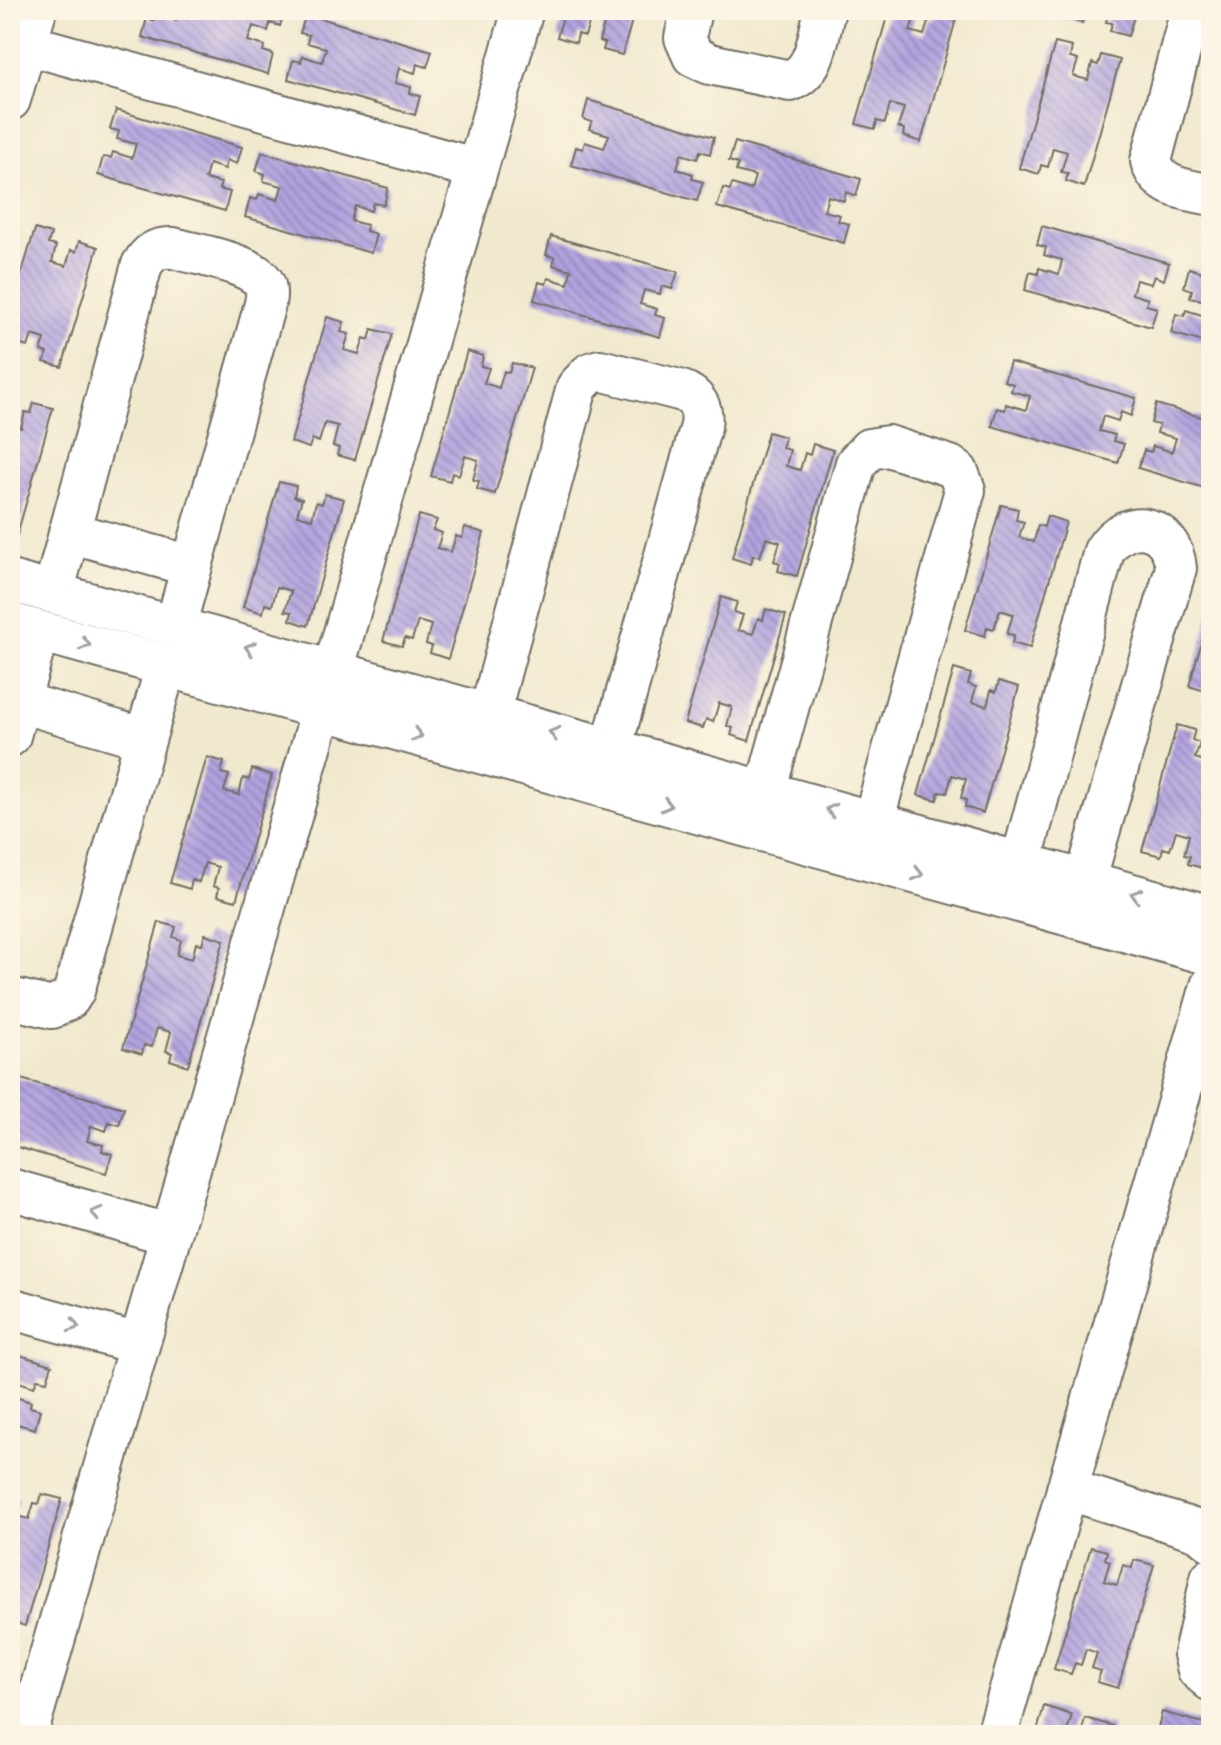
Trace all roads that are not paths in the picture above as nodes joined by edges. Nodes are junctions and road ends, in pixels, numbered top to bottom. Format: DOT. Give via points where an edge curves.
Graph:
graph roads {
  1 [pos="523,10"];
  2 [pos="691,10"];
  3 [pos="825,10"];
  4 [pos="1191,10"];
  5 [pos="31,27"];
  6 [pos="10,100"];
  7 [pos="477,169"];
  8 [pos="1211,195"];
  9 [pos="69,532"];
  10 [pos="191,566"];
  11 [pos="10,581"];
  12 [pos="53,593"];
  13 [pos="25,627"];
  14 [pos="175,627"];
  15 [pos="295,661"];
  16 [pos="166,666"];
  17 [pos="348,675"];
  18 [pos="320,709"];
  19 [pos="489,715"];
  20 [pos="15,719"];
  21 [pos="145,739"];
  22 [pos="611,749"];
  23 [pos="765,792"];
  24 [pos="873,822"];
  25 [pos="1021,863"];
  26 [pos="1085,881"];
  27 [pos="1196,931"];
  28 [pos="1211,986"];
  29 [pos="10,998"];
  30 [pos="10,1189"];
  31 [pos="171,1235"];
  32 [pos="10,1308"];
  33 [pos="138,1344"];
  34 [pos="1067,1489"];
  35 [pos="1211,1541"];
  36 [pos="1211,1578"];
  37 [pos="1211,1681"];
  38 [pos="27,1735"];
  39 [pos="997,1735"];
  1 -- 7 [label="street"];
  2 -- 3 [label="street" via="685,38 693,56 780,81 807,72"];
  4 -- 8 [label="street" via="1151,161 1166,184"];
  5 -- 6 [label="street"];
  5 -- 7 [label="street"];
  7 -- 17 [label="street"];
  9 -- 10 [label="street"];
  9 -- 10 [label="street" via="146,256 164,247 229,263 260,277 265,304"];
  9 -- 12 [label="street"];
  10 -- 14 [label="street"];
  11 -- 12 [label="street"];
  12 -- 14 [label="street"];
  13 -- 16 [label="street, one-way"];
  13 -- 20 [label="street"];
  15 -- 14 [label="street, one-way"];
  15 -- 17 [label="street"];
  15 -- 18 [label="street"];
  16 -- 18 [label="street"];
  16 -- 21 [label="street"];
  17 -- 18 [label="street"];
  17 -- 19 [label="street"];
  18 -- 27 [label="street, one-way"];
  18 -- 31 [label="street"];
  22 -- 19 [label="street, one-way"];
  19 -- 22 [label="street" via="577,387 600,370 679,390 701,407 701,426"];
  20 -- 21 [label="street"];
  21 -- 29 [label="street" via="74,991 52,1008"];
  22 -- 23 [label="street"];
  24 -- 23 [label="street, one-way"];
  23 -- 24 [label="street" via="856,463 869,449 888,446 950,466 965,490"];
  24 -- 25 [label="street"];
  25 -- 26 [label="street"];
  25 -- 26 [label="street" via="1104,551 1121,532 1147,529 1169,543 1176,568"];
  27 -- 26 [label="street, one-way"];
  28 -- 34 [label="street"];
  31 -- 30 [label="street, one-way"];
  31 -- 33 [label="street"];
  32 -- 33 [label="street, one-way"];
  33 -- 38 [label="street"];
  34 -- 35 [label="street" via="1199,1531"];
  34 -- 39 [label="street"];
  36 -- 37 [label="street" via="1194,1654 1198,1670"];
}
